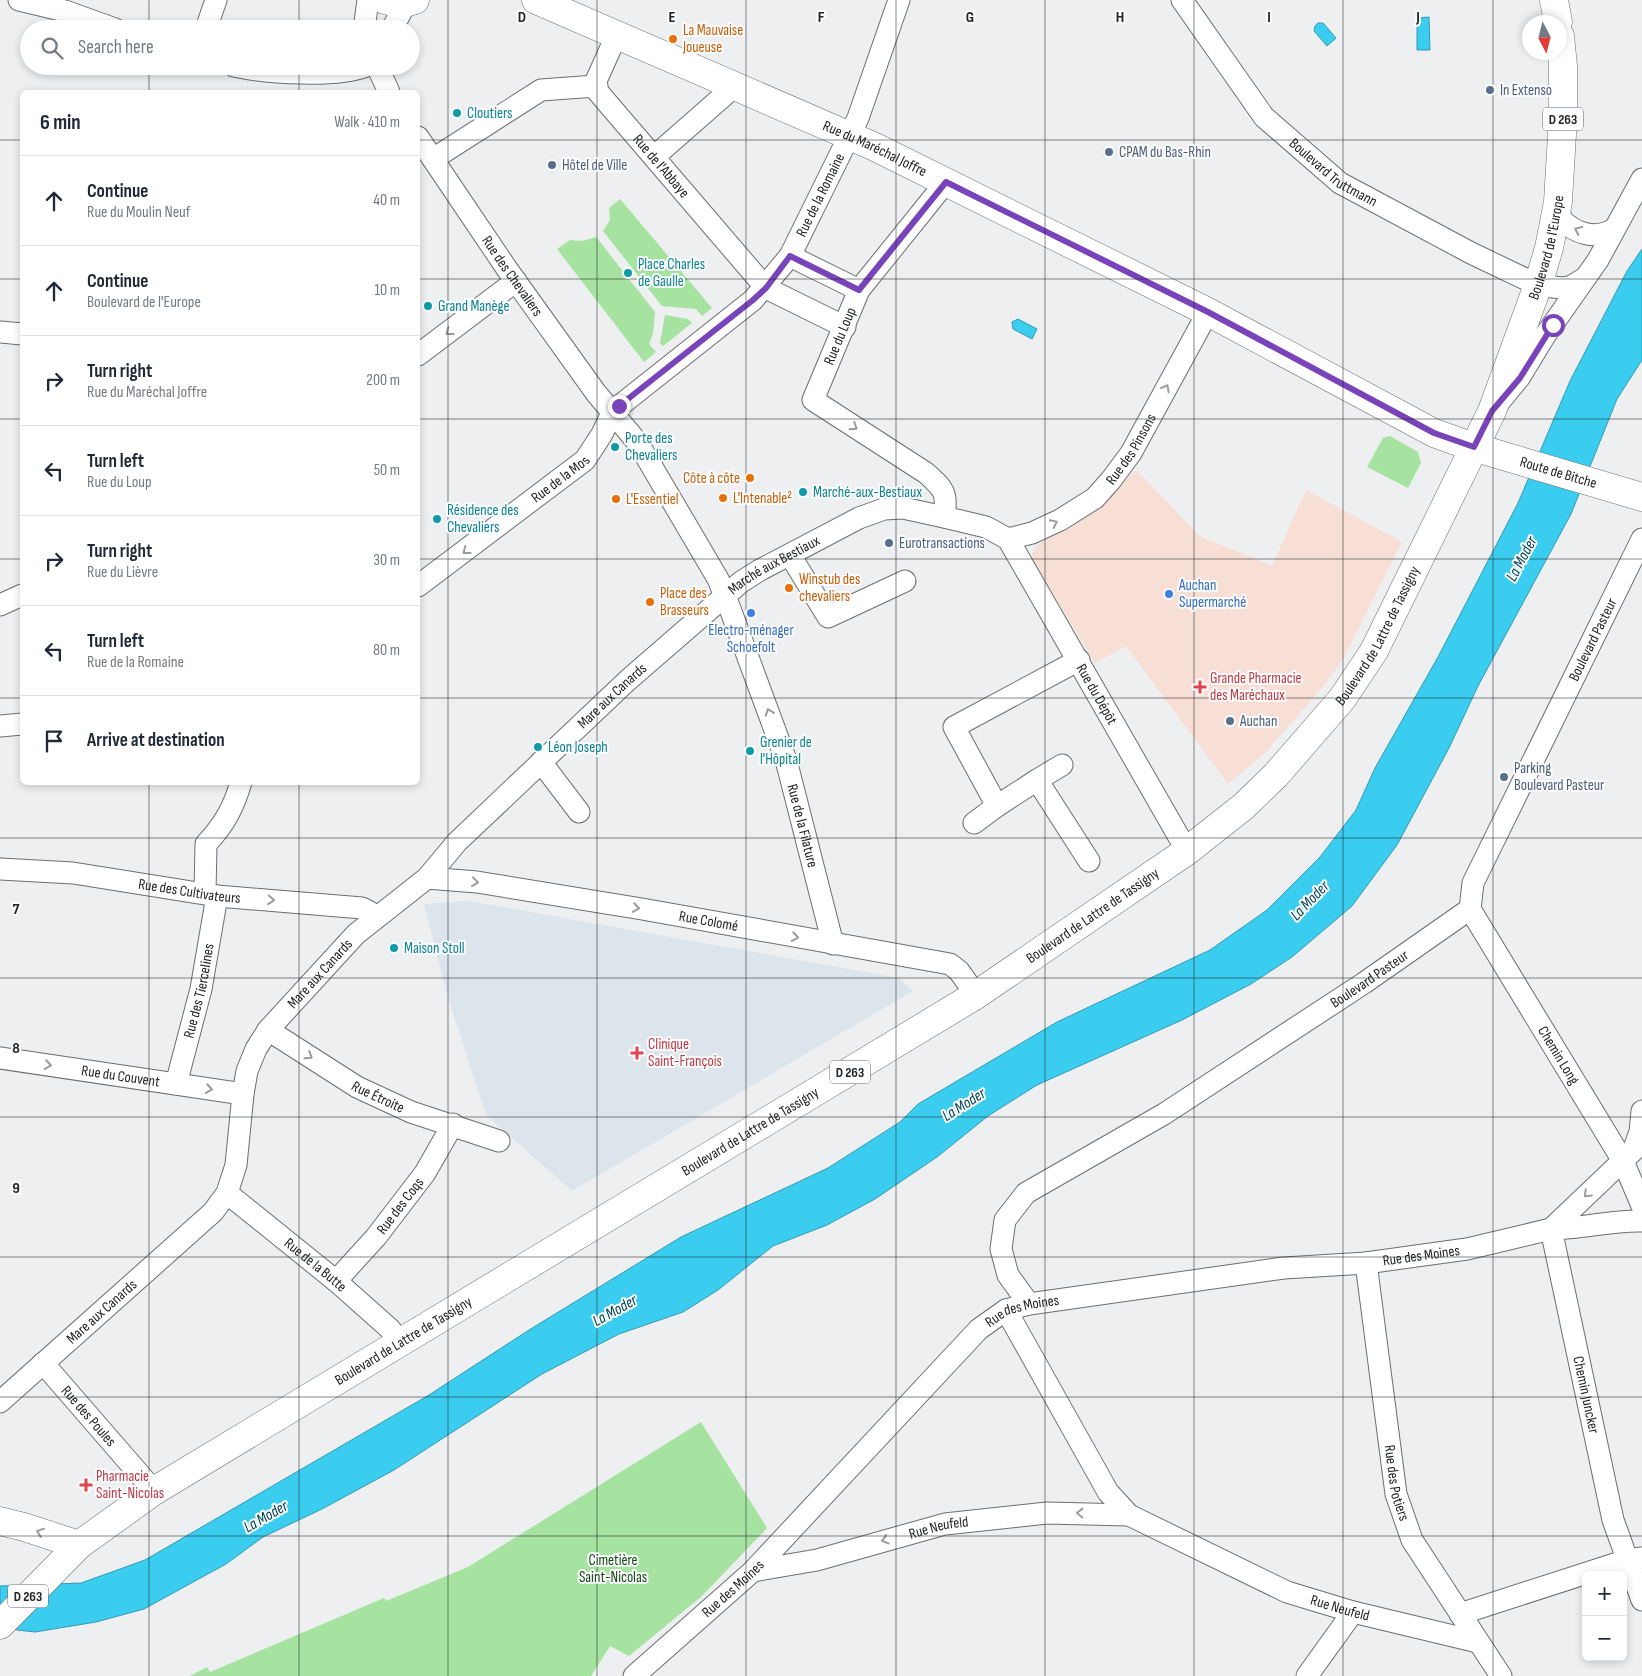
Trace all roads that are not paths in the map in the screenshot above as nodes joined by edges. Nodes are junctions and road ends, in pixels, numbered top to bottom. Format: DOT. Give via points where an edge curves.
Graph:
graph roads {
  1 [pos="19,0"];
  2 [pos="216,0"];
  3 [pos="368,0"];
  4 [pos="536,0"];
  5 [pos="898,0"];
  6 [pos="1182,0"];
  7 [pos="1554,0"];
  8 [pos="402,1"];
  9 [pos="46,4"];
  10 [pos="1557,15"];
  11 [pos="90,20"];
  12 [pos="209,20"];
  13 [pos="365,20"];
  14 [pos="396,20"];
  15 [pos="617,34"];
  16 [pos="1562,60"];
  17 [pos="382,75"];
  18 [pos="736,85"];
  19 [pos="596,86"];
  20 [pos="388,90"];
  21 [pos="849,137"];
  22 [pos="420,140"];
  23 [pos="654,156"];
  24 [pos="433,159"];
  25 [pos="1642,179"];
  26 [pos="946,182"];
  27 [pos="1558,202"];
  28 [pos="1614,229"];
  29 [pos="790,256"];
  30 [pos="1585,278"];
  31 [pos="516,281"];
  32 [pos="1538,285"];
  33 [pos="766,288"];
  34 [pos="859,290"];
  35 [pos="1208,312"];
  36 [pos="845,327"];
  37 [pos="0,332"];
  38 [pos="20,334"];
  39 [pos="420,354"];
  40 [pos="613,411"];
  41 [pos="1492,411"];
  42 [pos="1474,447"];
  43 [pos="1626,492"];
  44 [pos="944,517"];
  45 [pos="1008,539"];
  46 [pos="1642,540"];
  47 [pos="790,554"];
  48 [pos="905,581"];
  49 [pos="420,584"];
  50 [pos="20,596"];
  51 [pos="725,596"];
  52 [pos="0,605"];
  53 [pos="1079,660"];
  54 [pos="20,724"];
  55 [pos="0,726"];
  56 [pos="541,762"];
  57 [pos="1062,765"];
  58 [pos="1037,780"];
  59 [pos="240,785"];
  60 [pos="997,806"];
  61 [pos="579,812"];
  62 [pos="974,823"];
  63 [pos="1187,850"];
  64 [pos="1089,861"];
  65 [pos="0,869"];
  66 [pos="426,878"];
  67 [pos="211,895"];
  68 [pos="1470,909"];
  69 [pos="377,916"];
  70 [pos="834,944"];
  71 [pos="976,995"];
  72 [pos="268,1030"];
  73 [pos="0,1058"];
  74 [pos="176,1084"];
  75 [pos="242,1094"];
  76 [pos="1642,1111"];
  77 [pos="453,1124"];
  78 [pos="499,1141"];
  79 [pos="1623,1161"];
  80 [pos="227,1193"];
  81 [pos="1642,1206"];
  82 [pos="1642,1221"];
  83 [pos="1551,1229"];
  84 [pos="1366,1263"];
  85 [pos="336,1281"];
  86 [pos="1029,1304"];
  87 [pos="1006,1310"];
  88 [pos="399,1342"];
  89 [pos="43,1363"];
  90 [pos="0,1402"];
  91 [pos="154,1491"];
  92 [pos="1129,1515"];
  93 [pos="0,1522"];
  94 [pos="79,1545"];
  95 [pos="1634,1559"];
  96 [pos="753,1571"];
  97 [pos="1642,1600"];
  98 [pos="1353,1612"];
  99 [pos="1460,1614"];
  100 [pos="0,1625"];
  101 [pos="1478,1642"];
  102 [pos="634,1676"];
  103 [pos="1307,1676"];
  104 [pos="1501,1676"];
  1 -- 9 [label="street"];
  2 -- 12 [label="street"];
  3 -- 13 [label="street"];
  4 -- 15 [label="main road, Rue du Maréchal Joffre"];
  5 -- 21 [label="street, Rue de la Romaine"];
  6 -- 32 [label="street, Boulevard Truttmann" via="1264,117 1340,183"];
  7 -- 10 [label="main road"];
  8 -- 14 [label="street"];
  9 -- 11 [label="street"];
  15 -- 18 [label="main road, Rue du Maréchal Joffre"];
  15 -- 19 [label="street"];
  16 -- 27 [label="main road, Boulevard de l'Europe / D 263"];
  17 -- 20 [label="street"];
  18 -- 21 [label="main road, Rue du Maréchal Joffre"];
  18 -- 23 [label="street"];
  19 -- 23 [label="street, Rue de l'Abbaye"];
  19 -- 24 [label="street" via="541,90"];
  21 -- 26 [label="main road, Rue du Maréchal Joffre"];
  21 -- 29 [label="street, Rue de la Romaine"];
  22 -- 24 [label="street, Rue des Chevaliers"];
  23 -- 33 [label="street, Rue de l'Abbaye"];
  24 -- 31 [label="street, Rue des Chevaliers"];
  25 -- 28 [label="street"];
  26 -- 34 [label="street, Rue du Loup"];
  26 -- 35 [label="main road, Rue du Maréchal Joffre"];
  28 -- 27 [label="street, one-way" via="1597,235 1577,230 1561,219"];
  27 -- 32 [label="main road, Boulevard de l'Europe / D 263"];
  28 -- 30 [label="street"];
  29 -- 33 [label="street, Rue de la Romaine"];
  29 -- 34 [label="street"];
  30 -- 32 [label="street, Boulevard Truttmann" via="1570,287"];
  30 -- 41 [label="street" via="1520,378"];
  31 -- 39 [label="street, one-way"];
  31 -- 40 [label="street, Rue des Chevaliers" via="596,394"];
  32 -- 41 [label="main road, Boulevard de l'Europe"];
  33 -- 36 [label="street"];
  33 -- 40 [label="street, Rue de la Romaine"];
  34 -- 36 [label="street, Rue du Loup"];
  35 -- 42 [label="main road, Rue du Maréchal Joffre" via="1434,433"];
  45 -- 35 [label="street, Rue des Pinsons, one-way" via="1060,520 1095,498 1111,480 1131,453"];
  36 -- 44 [label="street, Rue du Loup, one-way" via="813,400 935,481 946,496"];
  37 -- 38 [label="street"];
  40 -- 49 [label="street, Rue de la Mos, one-way" via="584,460"];
  40 -- 51 [label="street, Marché aux Bestiaux" via="643,451"];
  41 -- 42 [label="main road, Boulevard de l'Europe"];
  42 -- 43 [label="main road, Route de Bitche"];
  42 -- 63 [label="main road, Boulevard de Lattre de Tassigny / D 263" via="1392,617 1342,699 1276,775 1244,806"];
  44 -- 45 [label="street, Marché aux Bestiaux" via="986,528"];
  44 -- 47 [label="street, Marché aux Bestiaux" via="899,508 880,510"];
  45 -- 53 [label="street, Rue du Dépôt"];
  46 -- 68 [label="street, Boulevard Pasteur" via="1473,883"];
  47 -- 48 [label="street" via="828,618"];
  47 -- 51 [label="street, Marché aux Bestiaux" via="751,575"];
  50 -- 52 [label="street"];
  51 -- 56 [label="street, Mare aux Canards" via="648,661"];
  70 -- 51 [label="street, Rue de la Filature, one-way" via="786,760"];
  53 -- 60 [label="street" via="954,727"];
  53 -- 63 [label="street, Rue du Dépôt"];
  54 -- 55 [label="street"];
  56 -- 61 [label="street"];
  56 -- 66 [label="street, Mare aux Canards" via="457,842"];
  57 -- 58 [label="street"];
  58 -- 60 [label="street"];
  58 -- 64 [label="street"];
  59 -- 67 [label="street, Rue des Tiercelines" via="229,815 206,844"];
  60 -- 62 [label="street"];
  63 -- 71 [label="main road, Boulevard de Lattre de Tassigny / D 263"];
  65 -- 67 [label="street, Rue des Cultivateurs" via="73,873"];
  66 -- 69 [label="street, Mare aux Canards"];
  66 -- 70 [label="street, Rue Colomé, one-way" via="477,882"];
  67 -- 69 [label="street, Rue des Cultivateurs, one-way" via="362,908"];
  67 -- 74 [label="street, Rue des Tiercelines" via="201,989"];
  68 -- 79 [label="street, Chemin Long"];
  68 -- 86 [label="street, Boulevard Pasteur" via="1164,1114 1026,1193 1005,1220 1001,1248 1008,1275"];
  69 -- 72 [label="street, Mare aux Canards" via="356,934"];
  70 -- 71 [label="street, Rue Colomé" via="950,964"];
  71 -- 88 [label="main road, Boulevard de Lattre de Tassigny / D 263"];
  72 -- 75 [label="street, Mare aux Canards" via="253,1056"];
  72 -- 77 [label="street, Rue Étroite, one-way" via="357,1087 411,1112"];
  73 -- 74 [label="street, Rue du Couvent, one-way"];
  74 -- 75 [label="street, Rue du Couvent, one-way"];
  75 -- 80 [label="street, Mare aux Canards" via="236,1165"];
  76 -- 79 [label="street, Rue des Moines" via="1640,1132 1633,1151"];
  77 -- 78 [label="street, Rue Étroite"];
  77 -- 85 [label="street, Rue des Coqs" via="425,1173 376,1237"];
  79 -- 81 [label="street, Chemin Long"];
  79 -- 83 [label="street, Rue des Moines, one-way"];
  80 -- 85 [label="street, Rue de la Butte"];
  80 -- 89 [label="street, Mare aux Canards" via="213,1212"];
  82 -- 83 [label="street, Rue des Moines"];
  83 -- 84 [label="street, Rue des Moines" via="1467,1250"];
  83 -- 95 [label="street, Chemin Juncker" via="1613,1520"];
  84 -- 86 [label="street, Rue des Moines" via="1284,1268"];
  84 -- 99 [label="street, Rue des Potiers" via="1396,1494 1412,1540"];
  85 -- 88 [label="street, Rue de la Butte" via="390,1329"];
  86 -- 87 [label="street, Rue des Moines"];
  87 -- 92 [label="street, Rue Neufeld" via="1108,1492"];
  87 -- 96 [label="street, Rue des Moines" via="979,1329"];
  88 -- 91 [label="main road, Boulevard de Lattre de Tassigny / D 263"];
  89 -- 90 [label="street, Mare aux Canards"];
  89 -- 91 [label="street, Rue des Poules"];
  91 -- 94 [label="main road, Boulevard de Lattre de Tassigny / D 263"];
  92 -- 96 [label="street, Rue Neufeld, one-way" via="1047,1513 945,1524 817,1560"];
  92 -- 98 [label="street, Rue Neufeld" via="1269,1585"];
  94 -- 93 [label="main road, one-way" via="24,1526"];
  94 -- 100 [label="main road, D 263"];
  95 -- 97 [label="street, Chemin Juncker"];
  95 -- 99 [label="street"];
  96 -- 102 [label="street, Rue des Moines"];
  98 -- 101 [label="street, Rue Neufeld"];
  98 -- 103 [label="street"];
  99 -- 101 [label="street, Rue des Potiers"];
  101 -- 104 [label="street, Rue des Potiers"];
}
